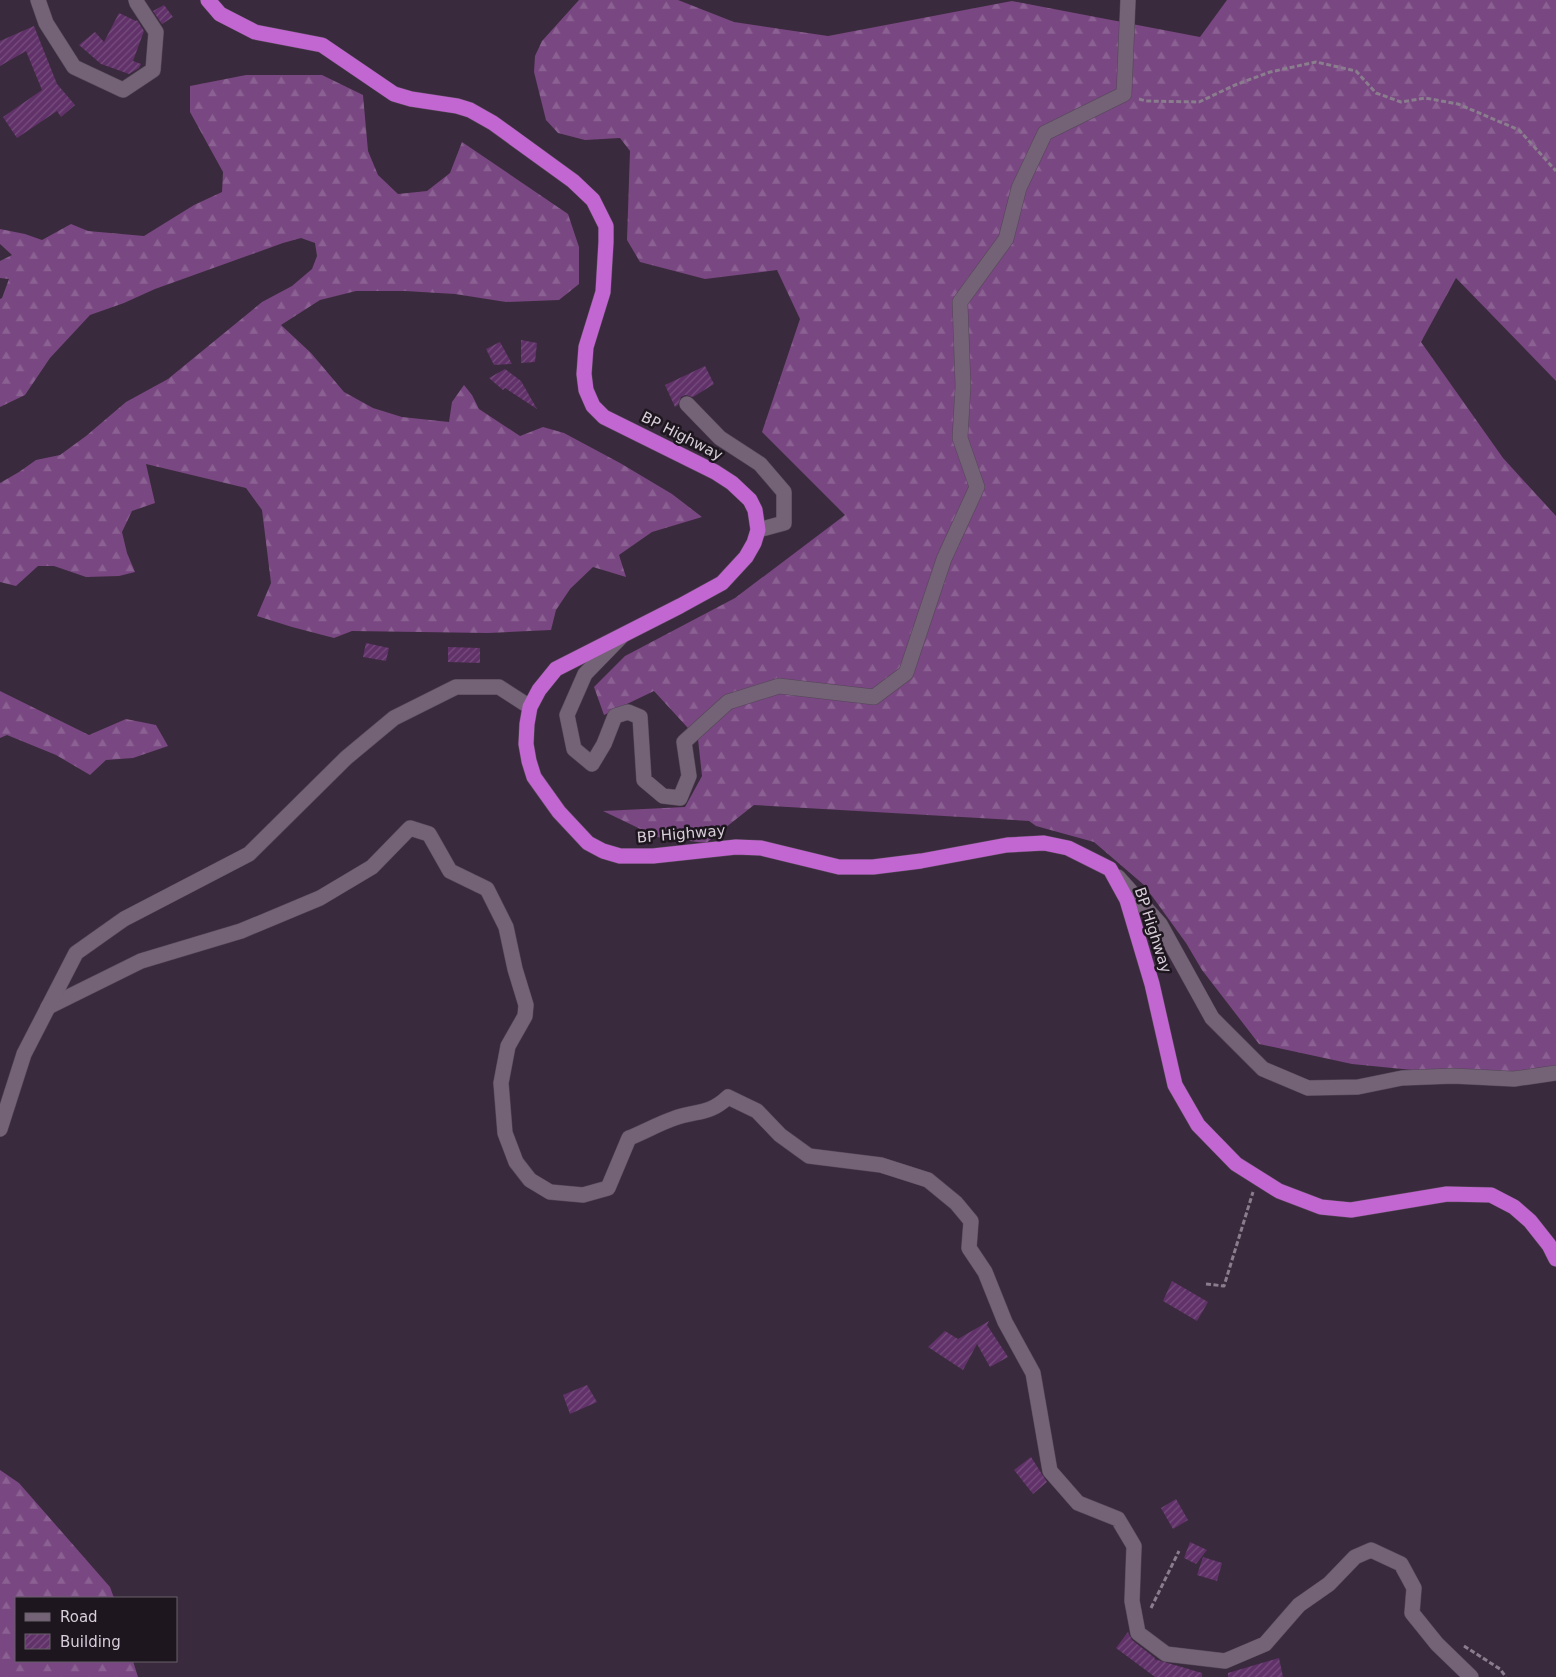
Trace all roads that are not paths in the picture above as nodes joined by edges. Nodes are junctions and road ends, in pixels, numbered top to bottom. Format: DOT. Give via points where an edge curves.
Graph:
graph roads {
  1 [pos="38,0"];
  2 [pos="136,0"];
  3 [pos="208,0"];
  4 [pos="1128,0"];
  5 [pos="687,404"];
  6 [pos="758,530"];
  7 [pos="623,635"];
  8 [pos="530,707"];
  9 [pos="1110,869"];
  10 [pos="48,1007"];
  11 [pos="1556,1073"];
  12 [pos="0,1129"];
  13 [pos="1556,1259"];
  14 [pos="1471,1677"];
  1 -- 2 [label="street" via="46,23 74,67 123,90 153,70 156,32"];
  3 -- 6 [label="highway, BP Highway" via="220,14 255,32 322,45 394,94 470,110 566,175 593,200 606,226 603,292 586,347 584,374 593,406 604,418 732,483 750,500"];
  4 -- 7 [label="street" via="1124,94 1045,134 1019,188 1006,239 960,302 963,386 960,438 977,487 944,559 906,673 874,697 779,686 728,702 684,742 689,776 680,798 663,796 644,780 640,717 628,712 614,716 604,744 592,764 574,749 567,715 585,674"];
  5 -- 6 [label="street" via="720,438 760,464 784,492 784,523"];
  6 -- 7 [label="highway, BP Highway" via="746,557 722,583"];
  7 -- 8 [label="highway, BP Highway" via="556,669"];
  8 -- 9 [label="highway, BP Highway" via="526,744 534,777 559,812 588,842 620,856 761,848 840,867 873,867 1007,845 1044,843 1068,848"];
  8 -- 10 [label="street" via="499,687 456,687 394,718 346,758 249,854 124,919 76,953"];
  9 -- 11 [label="street" via="1160,924 1212,1018 1263,1069 1308,1088 1358,1087 1402,1078 1514,1079"];
  9 -- 13 [label="highway, BP Highway" via="1127,900 1152,984 1174,1085 1198,1125 1236,1164 1279,1191 1321,1207 1350,1210 1447,1194 1491,1195 1514,1207 1530,1221"];
  10 -- 12 [label="street" via="24,1054"];
  10 -- 14 [label="street" via="140,961 241,931 320,898 372,867 410,828 429,834 450,871 487,889 506,927 526,1005 525,1016 508,1046 501,1083 502,1105 505,1133 516,1162 530,1180 550,1192 582,1195 608,1188 629,1138 676,1118 718,1107 728,1097 757,1111 780,1135 809,1156 880,1165 928,1180 956,1203 971,1221 969,1248 985,1272 1005,1322 1033,1372 1050,1471 1078,1503 1118,1519 1134,1546 1132,1601 1138,1633 1166,1654 1225,1661 1265,1644 1299,1605 1329,1584 1355,1557 1371,1550 1400,1564 1414,1588 1412,1613 1437,1644"];
}
